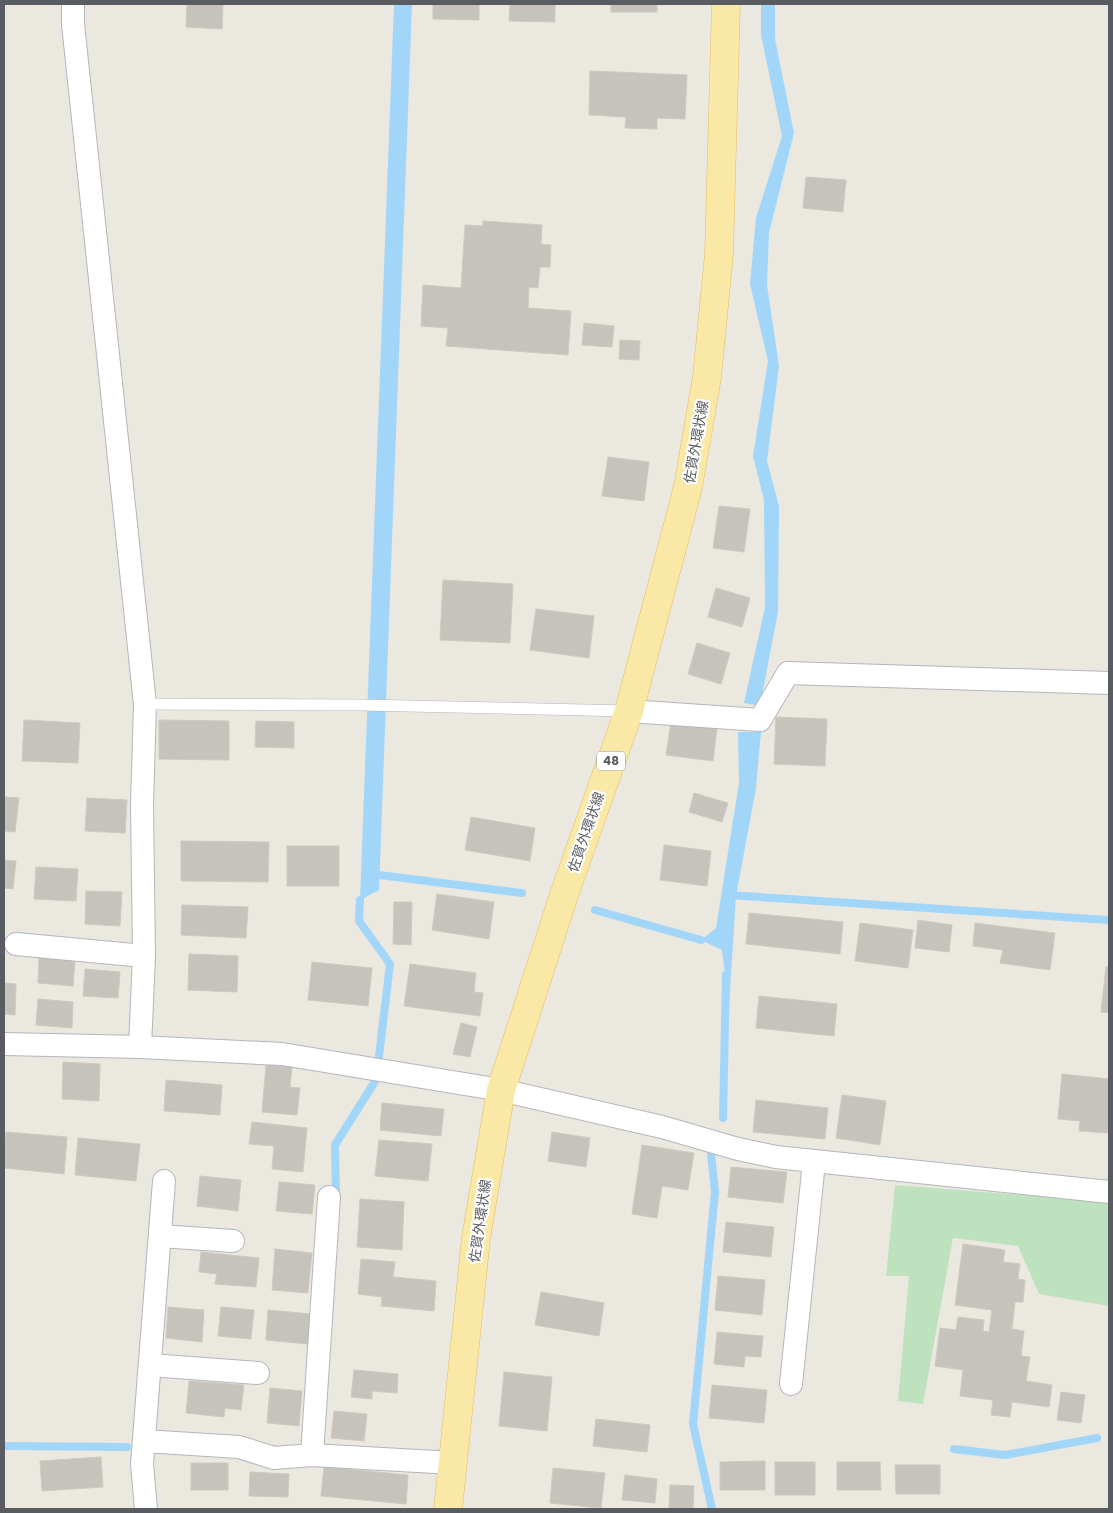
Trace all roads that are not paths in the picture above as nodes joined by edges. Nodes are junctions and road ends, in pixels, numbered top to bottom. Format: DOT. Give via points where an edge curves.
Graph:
graph roads {
  1 [pos="73,4"];
  2 [pos="726,4"];
  3 [pos="1109,683"];
  4 [pos="145,704"];
  5 [pos="629,711"];
  6 [pos="16,944"];
  7 [pos="144,956"];
  8 [pos="4,1044"];
  9 [pos="140,1047"];
  10 [pos="500,1090"];
  11 [pos="814,1162"];
  12 [pos="164,1181"];
  13 [pos="1109,1192"];
  14 [pos="329,1197"];
  15 [pos="160,1236"];
  16 [pos="233,1241"];
  17 [pos="150,1365"];
  18 [pos="258,1373"];
  19 [pos="791,1384"];
  20 [pos="144,1441"];
  21 [pos="312,1455"];
  22 [pos="453,1463"];
  23 [pos="146,1509"];
  24 [pos="448,1509"];
  1 -- 4 [label="street"];
  2 -- 5 [label="main road, 佐賀外環状線 / 48" via="719,254 707,377 688,487"];
  3 -- 5 [label="street" via="788,673 760,720"];
  4 -- 5 [label="lane"];
  4 -- 7 [label="street" via="142,805"];
  5 -- 10 [label="main road, 佐賀外環状線 / 48"];
  6 -- 7 [label="street"];
  7 -- 9 [label="street"];
  8 -- 9 [label="street"];
  9 -- 10 [label="street" via="282,1054"];
  10 -- 11 [label="street" via="662,1127 776,1158"];
  10 -- 22 [label="main road, 佐賀外環状線 / 48" via="476,1238"];
  11 -- 13 [label="street"];
  11 -- 19 [label="street"];
  12 -- 15 [label="street"];
  14 -- 21 [label="street"];
  15 -- 16 [label="street"];
  15 -- 17 [label="street"];
  17 -- 18 [label="street"];
  17 -- 20 [label="street"];
  20 -- 21 [label="street" via="239,1447 274,1458"];
  20 -- 23 [label="street" via="142,1464"];
  21 -- 22 [label="street"];
  22 -- 24 [label="main road, 佐賀外環状線 / 48"];
}
